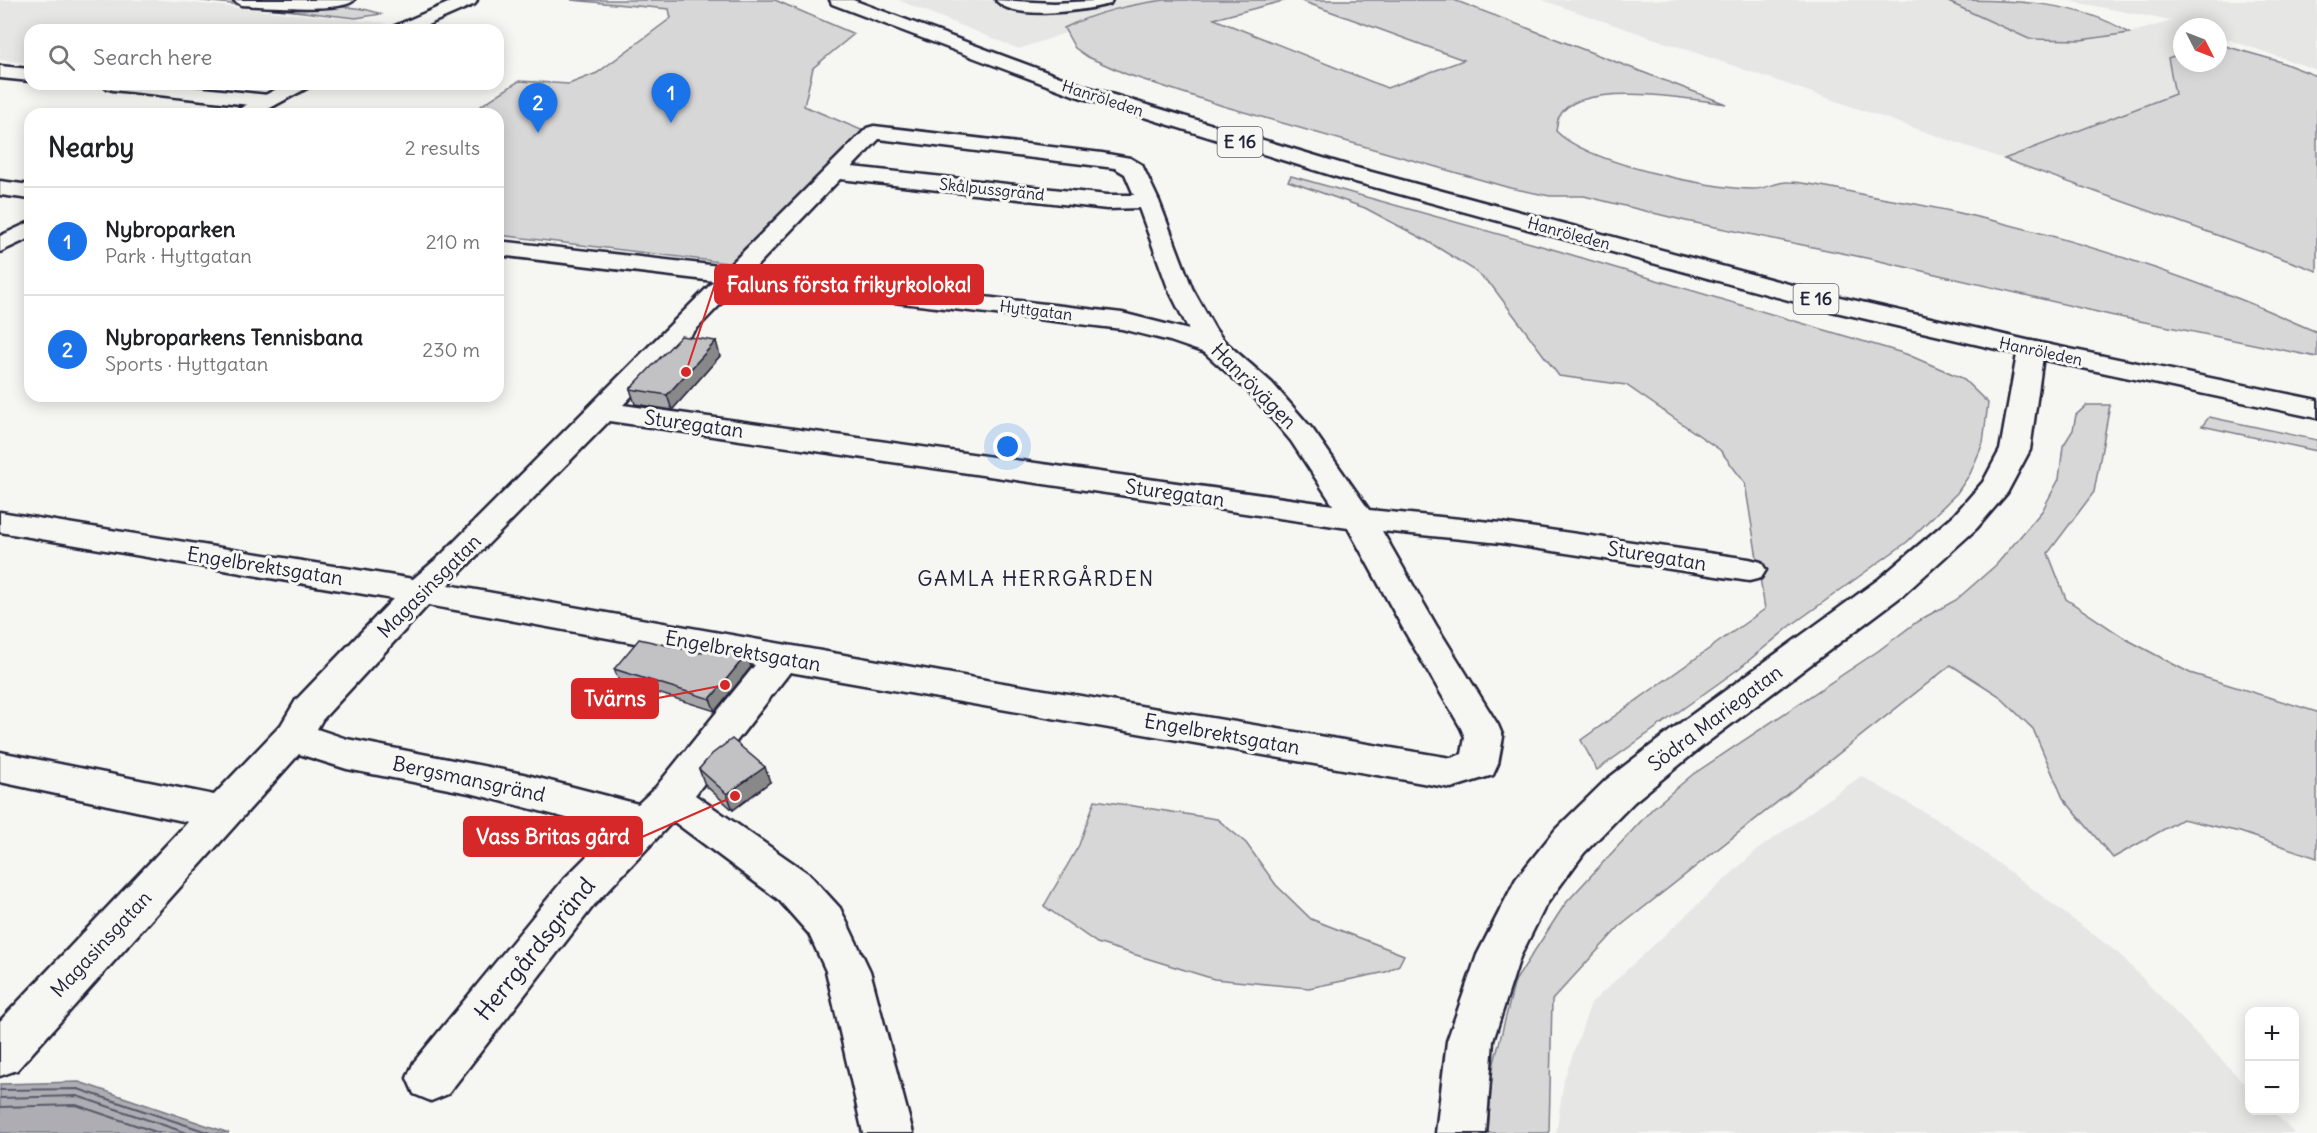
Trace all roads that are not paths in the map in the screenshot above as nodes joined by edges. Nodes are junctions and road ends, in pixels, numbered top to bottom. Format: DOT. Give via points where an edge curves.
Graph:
graph roads {
  1 [pos="241,0"];
  2 [pos="346,0"];
  3 [pos="469,0"];
  4 [pos="838,0"];
  5 [pos="1004,0"];
  6 [pos="1104,0"];
  7 [pos="415,24"];
  8 [pos="0,72"];
  9 [pos="24,74"];
  10 [pos="168,90"];
  11 [pos="289,90"];
  12 [pos="268,101"];
  13 [pos="255,108"];
  14 [pos="874,132"];
  15 [pos="835,172"];
  16 [pos="0,188"];
  17 [pos="24,191"];
  18 [pos="1148,201"];
  19 [pos="24,232"];
  20 [pos="0,245"];
  21 [pos="504,249"];
  22 [pos="734,276"];
  23 [pos="1214,347"];
  24 [pos="2031,349"];
  25 [pos="2317,409"];
  26 [pos="602,411"];
  27 [pos="1359,519"];
  28 [pos="0,522"];
  29 [pos="1749,570"];
  30 [pos="420,592"];
  31 [pos="781,657"];
  32 [pos="294,735"];
  33 [pos="1482,758"];
  34 [pos="0,766"];
  35 [pos="657,811"];
  36 [pos="222,813"];
  37 [pos="0,1054"];
  38 [pos="431,1078"];
  39 [pos="888,1133"];
  40 [pos="1461,1133"];
  1 -- 2 [label="main road"];
  3 -- 7 [label="main road"];
  4 -- 24 [label="main road, Hanröleden / E 16" via="1080,91 1249,144 1814,299"];
  5 -- 6 [label="main road" via="1057,8"];
  8 -- 9 [label="main road"];
  10 -- 12 [label="main road"];
  11 -- 12 [label="main road"];
  12 -- 13 [label="main road"];
  14 -- 15 [label="main road, Magasinsgatan"];
  14 -- 18 [label="main road, Hanrövägen" via="1114,161 1134,170"];
  15 -- 18 [label="main road, Skålpussgränd" via="1107,202"];
  15 -- 22 [label="main road, Magasinsgatan"];
  16 -- 17 [label="main road"];
  18 -- 23 [label="main road, Hanrövägen" via="1180,288"];
  19 -- 20 [label="main road"];
  21 -- 22 [label="main road, Hyttgatan"];
  22 -- 23 [label="main road, Hyttgatan" via="1122,321"];
  22 -- 26 [label="main road, Magasinsgatan"];
  23 -- 27 [label="main road, Hanrövägen" via="1286,413"];
  24 -- 25 [label="main road, Hanröleden / E 16"];
  24 -- 40 [label="main road, Södra Mariegatan" via="2015,450 1996,486 1965,522 1891,587 1620,791 1570,841 1532,892 1499,955 1470,1041"];
  26 -- 27 [label="main road, Sturegatan"];
  26 -- 30 [label="main road, Magasinsgatan"];
  27 -- 29 [label="main road, Sturegatan" via="1501,532"];
  27 -- 33 [label="main road, Hanrövägen" via="1479,725 1484,737"];
  28 -- 30 [label="main road, Engelbrektsgatan"];
  30 -- 31 [label="main road, Engelbrektsgatan"];
  30 -- 32 [label="main road, Magasinsgatan" via="309,710"];
  31 -- 33 [label="main road, Engelbrektsgatan" via="1451,773 1479,764"];
  31 -- 35 [label="main road, Herrgårdsgränd"];
  32 -- 35 [label="main road, Bergsmansgränd" via="331,750 570,801"];
  32 -- 36 [label="main road, Magasinsgatan"];
  34 -- 36 [label="main road"];
  35 -- 38 [label="main road, Herrgårdsgränd" via="579,892"];
  35 -- 39 [label="main road, Bergsmansgränd" via="795,887 825,921 848,971"];
  36 -- 37 [label="main road, Magasinsgatan"];
}
